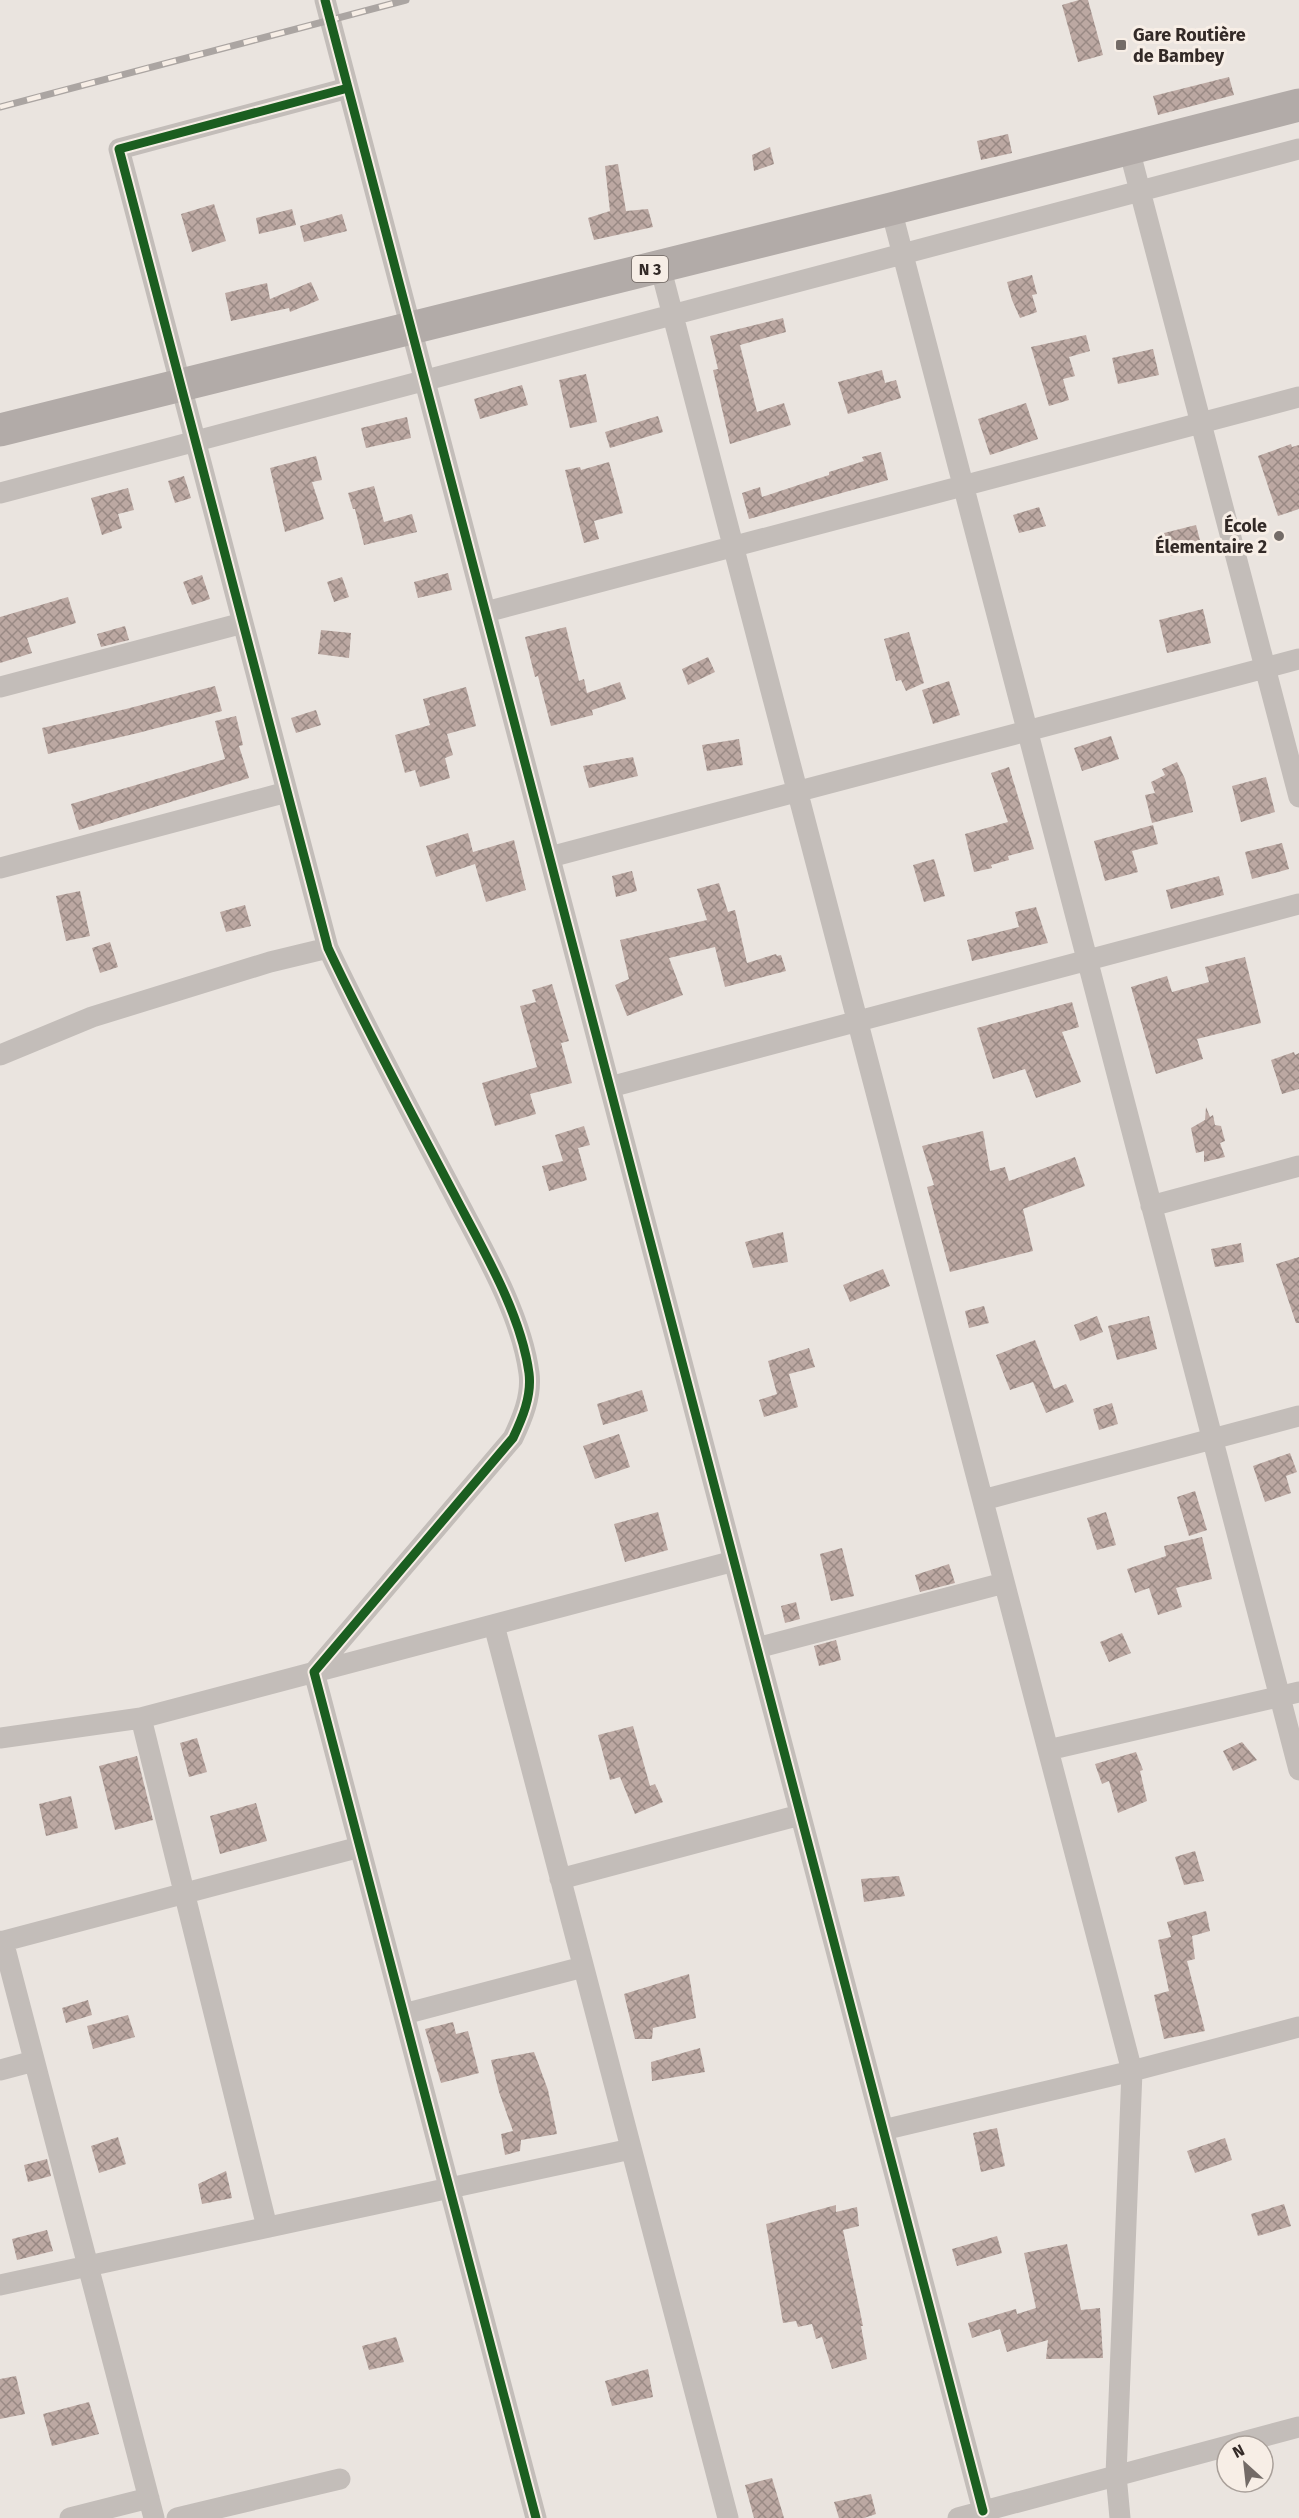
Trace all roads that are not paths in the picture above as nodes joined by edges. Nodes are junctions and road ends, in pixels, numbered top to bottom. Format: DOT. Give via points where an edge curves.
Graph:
graph roads {
  1 [pos="325,0"];
  2 [pos="348,88"];
  3 [pos="1299,105"];
  4 [pos="1129,149"];
  5 [pos="1299,150"];
  6 [pos="1140,191"];
  7 [pos="891,209"];
  8 [pos="903,254"];
  9 [pos="660,266"];
  10 [pos="673,315"];
  11 [pos="411,328"];
  12 [pos="425,380"];
  13 [pos="181,385"];
  14 [pos="1299,397"];
  15 [pos="1201,423"];
  16 [pos="0,430"];
  17 [pos="195,441"];
  18 [pos="963,486"];
  19 [pos="0,493"];
  20 [pos="733,546"];
  21 [pos="486,612"];
  22 [pos="243,623"];
  23 [pos="1299,658"];
  24 [pos="1265,668"];
  25 [pos="0,687"];
  26 [pos="1027,731"];
  27 [pos="797,791"];
  28 [pos="287,792"];
  29 [pos="1299,797"];
  30 [pos="550,857"];
  31 [pos="0,868"];
  32 [pos="1299,904"];
  33 [pos="328,948"];
  34 [pos="1087,961"];
  35 [pos="857,1022"];
  36 [pos="0,1055"];
  37 [pos="610,1087"];
  38 [pos="1299,1166"];
  39 [pos="1151,1206"];
  40 [pos="1299,1416"];
  41 [pos="1213,1439"];
  42 [pos="983,1500"];
  43 [pos="734,1561"];
  44 [pos="1004,1583"];
  45 [pos="494,1625"];
  46 [pos="757,1648"];
  47 [pos="314,1672"];
  48 [pos="1289,1694"];
  49 [pos="141,1718"];
  50 [pos="0,1738"];
  51 [pos="1048,1750"];
  52 [pos="1299,1770"];
  53 [pos="800,1815"];
  54 [pos="360,1847"];
  55 [pos="560,1879"];
  56 [pos="183,1893"];
  57 [pos="2,1942"];
  58 [pos="583,1967"];
  59 [pos="404,2014"];
  60 [pos="1299,2027"];
  61 [pos="34,2061"];
  62 [pos="0,2070"];
  63 [pos="1132,2071"];
  64 [pos="883,2130"];
  65 [pos="631,2149"];
  66 [pos="449,2188"];
  67 [pos="267,2227"];
  68 [pos="88,2266"];
  69 [pos="0,2285"];
  70 [pos="1299,2427"];
  71 [pos="1116,2475"];
  72 [pos="340,2479"];
  73 [pos="151,2508"];
  74 [pos="983,2511"];
  75 [pos="70,2518"];
  76 [pos="177,2518"];
  77 [pos="536,2518"];
  78 [pos="728,2518"];
  79 [pos="958,2518"];
  80 [pos="1119,2518"];
  1 -- 2 [label="street"];
  2 -- 11 [label="street"];
  2 -- 13 [label="street" via="119,149"];
  3 -- 4 [label="main road, N 3"];
  4 -- 6 [label="street"];
  4 -- 7 [label="main road, N 3"];
  5 -- 6 [label="street"];
  6 -- 8 [label="street"];
  6 -- 15 [label="street"];
  7 -- 8 [label="street"];
  7 -- 9 [label="main road, N 3"];
  8 -- 10 [label="street"];
  8 -- 18 [label="street"];
  9 -- 10 [label="street"];
  9 -- 11 [label="main road, N 3"];
  10 -- 12 [label="street"];
  10 -- 20 [label="street"];
  11 -- 12 [label="street"];
  11 -- 13 [label="main road, N 3"];
  12 -- 17 [label="street"];
  12 -- 21 [label="street"];
  13 -- 16 [label="main road, N 3"];
  13 -- 17 [label="street"];
  14 -- 15 [label="street"];
  15 -- 18 [label="street"];
  15 -- 24 [label="street"];
  17 -- 19 [label="street"];
  17 -- 22 [label="street"];
  18 -- 20 [label="street"];
  18 -- 26 [label="street"];
  20 -- 21 [label="street"];
  20 -- 27 [label="street"];
  21 -- 30 [label="street"];
  22 -- 25 [label="street"];
  22 -- 28 [label="street"];
  23 -- 24 [label="street"];
  24 -- 26 [label="street"];
  24 -- 29 [label="street"];
  26 -- 27 [label="street"];
  26 -- 34 [label="street"];
  27 -- 30 [label="street"];
  27 -- 35 [label="street"];
  28 -- 31 [label="street"];
  28 -- 33 [label="street"];
  30 -- 37 [label="street"];
  32 -- 34 [label="street"];
  33 -- 36 [label="street" via="92,1017"];
  33 -- 47 [label="street" via="493,1268 524,1342 530,1376 524,1415 513,1438"];
  34 -- 35 [label="street"];
  34 -- 39 [label="street"];
  35 -- 37 [label="street"];
  35 -- 42 [label="street"];
  37 -- 43 [label="street"];
  38 -- 39 [label="street"];
  39 -- 41 [label="street"];
  40 -- 41 [label="street"];
  41 -- 42 [label="street"];
  41 -- 48 [label="street"];
  42 -- 44 [label="street"];
  43 -- 45 [label="street"];
  43 -- 46 [label="street"];
  44 -- 46 [label="street"];
  44 -- 51 [label="street"];
  45 -- 47 [label="street"];
  45 -- 55 [label="street"];
  46 -- 53 [label="street"];
  47 -- 49 [label="street"];
  47 -- 54 [label="street"];
  48 -- 51 [label="street"];
  48 -- 52 [label="street"];
  49 -- 50 [label="street"];
  49 -- 56 [label="street"];
  51 -- 63 [label="street"];
  53 -- 55 [label="street"];
  53 -- 64 [label="street"];
  54 -- 56 [label="street"];
  54 -- 59 [label="street"];
  55 -- 58 [label="street"];
  56 -- 57 [label="street"];
  56 -- 67 [label="street"];
  57 -- 61 [label="street"];
  58 -- 59 [label="street"];
  58 -- 65 [label="street"];
  59 -- 66 [label="street"];
  60 -- 63 [label="street"];
  61 -- 62 [label="street"];
  61 -- 68 [label="street"];
  63 -- 64 [label="street"];
  63 -- 71 [label="street"];
  64 -- 74 [label="street"];
  65 -- 66 [label="street"];
  65 -- 78 [label="street"];
  66 -- 67 [label="street"];
  66 -- 77 [label="street"];
  67 -- 68 [label="street"];
  68 -- 69 [label="street"];
  68 -- 73 [label="street"];
  70 -- 71 [label="street"];
  71 -- 74 [label="street"];
  71 -- 80 [label="street"];
  72 -- 76 [label="street"];
  73 -- 75 [label="street"];
  74 -- 79 [label="street"];
}
